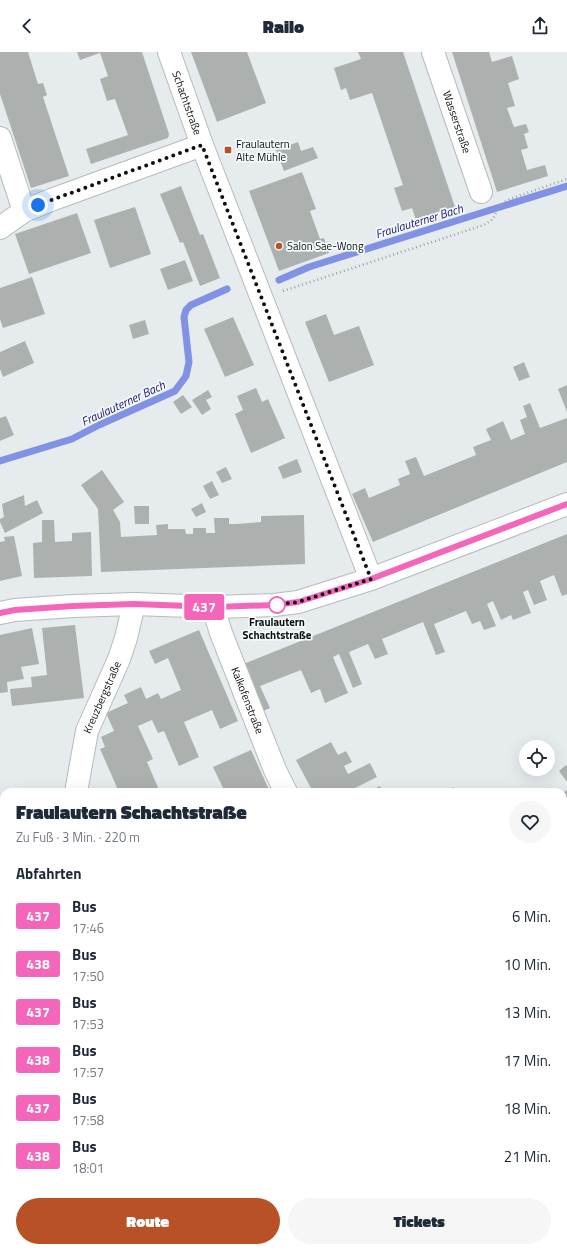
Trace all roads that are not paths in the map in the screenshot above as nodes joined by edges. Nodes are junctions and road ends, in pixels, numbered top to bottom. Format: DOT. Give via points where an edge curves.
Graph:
graph roads {
  1 [pos="169,52"];
  2 [pos="433,52"];
  3 [pos="0,138"];
  4 [pos="202,145"];
  5 [pos="481,192"];
  6 [pos="24,211"];
  7 [pos="0,228"];
  8 [pos="567,504"];
  9 [pos="371,579"];
  10 [pos="134,604"];
  11 [pos="216,607"];
  12 [pos="0,613"];
  13 [pos="77,788"];
  14 [pos="284,788"];
  1 -- 4 [label="street, Schachtstraße"];
  2 -- 5 [label="street, Wasserstraße"];
  3 -- 6 [label="street"];
  4 -- 6 [label="street"];
  4 -- 9 [label="street, Schachtstraße"];
  6 -- 7 [label="street"];
  8 -- 9 [label="street"];
  9 -- 11 [label="street" via="298,602"];
  10 -- 11 [label="street"];
  10 -- 12 [label="street" via="73,606"];
  10 -- 13 [label="street, Kreuzbergstraße" via="119,659 87,731"];
  11 -- 14 [label="street, Kalkofenstraße" via="221,633"];
}
